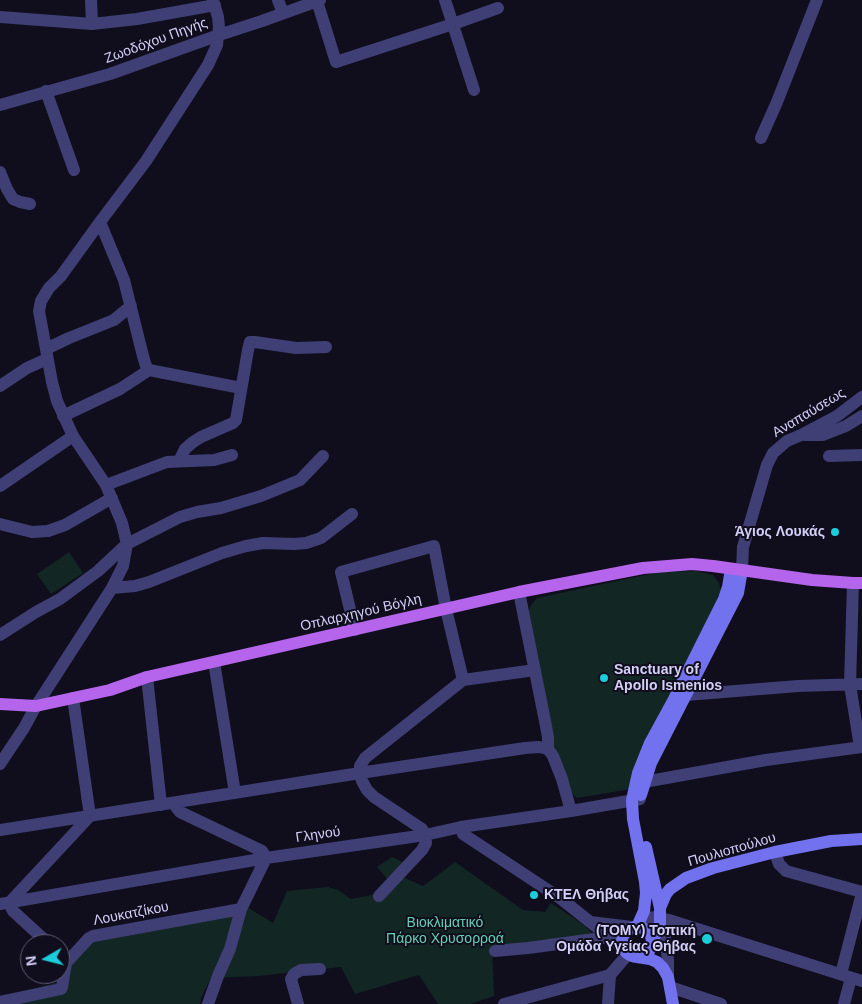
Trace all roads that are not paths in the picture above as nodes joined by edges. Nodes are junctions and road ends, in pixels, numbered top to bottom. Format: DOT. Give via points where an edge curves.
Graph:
graph roads {
  1 [pos="91,0"];
  2 [pos="278,0"];
  3 [pos="445,0"];
  4 [pos="818,0"];
  5 [pos="318,1"];
  6 [pos="214,3"];
  7 [pos="498,8"];
  8 [pos="283,13"];
  9 [pos="0,17"];
  10 [pos="92,24"];
  11 [pos="453,24"];
  12 [pos="219,35"];
  13 [pos="474,90"];
  14 [pos="46,92"];
  15 [pos="0,105"];
  16 [pos="761,138"];
  17 [pos="74,170"];
  18 [pos="0,172"];
  19 [pos="30,204"];
  20 [pos="100,222"];
  21 [pos="131,306"];
  22 [pos="326,347"];
  23 [pos="47,354"];
  24 [pos="149,370"];
  25 [pos="0,386"];
  26 [pos="241,388"];
  27 [pos="862,396"];
  28 [pos="63,416"];
  29 [pos="862,416"];
  30 [pos="800,435"];
  31 [pos="73,436"];
  32 [pos="232,455"];
  33 [pos="862,455"];
  34 [pos="323,456"];
  35 [pos="829,456"];
  36 [pos="179,461"];
  37 [pos="106,485"];
  38 [pos="0,486"];
  39 [pos="112,498"];
  40 [pos="352,514"];
  41 [pos="0,524"];
  42 [pos="127,544"];
  43 [pos="736,570"];
  44 [pos="857,583"];
  45 [pos="112,588"];
  46 [pos="519,592"];
  47 [pos="446,609"];
  48 [pos="355,630"];
  49 [pos="0,635"];
  50 [pos="214,662"];
  51 [pos="535,670"];
  52 [pos="147,677"];
  53 [pos="463,680"];
  54 [pos="856,684"];
  55 [pos="73,698"];
  56 [pos="681,699"];
  57 [pos="0,704"];
  58 [pos="36,706"];
  59 [pos="861,747"];
  60 [pos="548,749"];
  61 [pos="0,764"];
  62 [pos="360,773"];
  63 [pos="644,782"];
  64 [pos="235,793"];
  65 [pos="636,799"];
  66 [pos="167,804"];
  67 [pos="571,811"];
  68 [pos="90,816"];
  69 [pos="461,827"];
  70 [pos="0,830"];
  71 [pos="425,835"];
  72 [pos="862,839"];
  73 [pos="774,852"];
  74 [pos="266,858"];
  75 [pos="862,892"];
  76 [pos="379,896"];
  77 [pos="5,904"];
  78 [pos="240,909"];
  79 [pos="663,915"];
  80 [pos="590,922"];
  81 [pos="637,924"];
  82 [pos="38,934"];
  83 [pos="609,937"];
  84 [pos="652,941"];
  85 [pos="495,951"];
  86 [pos="70,952"];
  87 [pos="629,953"];
  88 [pos="320,968"];
  89 [pos="610,975"];
  90 [pos="851,978"];
  91 [pos="669,982"];
  92 [pos="63,984"];
  93 [pos="0,1002"];
  94 [pos="208,1004"];
  95 [pos="298,1004"];
  96 [pos="504,1004"];
  97 [pos="608,1004"];
  98 [pos="673,1004"];
  99 [pos="720,1004"];
  100 [pos="844,1004"];
  1 -- 10 [label="street"];
  2 -- 8 [label="street"];
  3 -- 11 [label="street"];
  4 -- 16 [label="street"];
  5 -- 8 [label="street, Ζωοδόχου Πηγής"];
  5 -- 11 [label="street" via="336,62"];
  6 -- 10 [label="street" via="137,19"];
  6 -- 12 [label="street"];
  7 -- 11 [label="street"];
  8 -- 12 [label="street, Ζωοδόχου Πηγής"];
  9 -- 10 [label="street"];
  11 -- 13 [label="street"];
  12 -- 14 [label="street, Ζωοδόχου Πηγής" via="110,74"];
  12 -- 20 [label="street" via="208,64 146,161"];
  14 -- 15 [label="street, Ζωοδόχου Πηγής"];
  14 -- 17 [label="street"];
  18 -- 19 [label="street" via="13,199"];
  20 -- 21 [label="street"];
  20 -- 23 [label="street" via="41,301 39,312"];
  21 -- 23 [label="street" via="114,320 69,338"];
  21 -- 24 [label="street"];
  22 -- 26 [label="street" via="296,348 250,342"];
  23 -- 25 [label="street"];
  23 -- 28 [label="street"];
  24 -- 26 [label="street"];
  24 -- 28 [label="street" via="120,389"];
  26 -- 36 [label="street" via="236,420 193,442"];
  27 -- 30 [label="street, Αναπαύσεως" via="837,416"];
  28 -- 31 [label="street"];
  29 -- 30 [label="street" via="823,435"];
  30 -- 43 [label="street, Αναπαύσεως" via="773,453 767,465"];
  31 -- 37 [label="street"];
  31 -- 38 [label="street"];
  32 -- 36 [label="street" via="214,460"];
  33 -- 35 [label="street"];
  34 -- 42 [label="street" via="300,480 261,496 180,518"];
  36 -- 37 [label="street" via="166,462"];
  37 -- 39 [label="street"];
  39 -- 41 [label="street" via="48,531 32,532"];
  39 -- 42 [label="street"];
  40 -- 45 [label="street" via="321,538 306,543 246,546 149,582"];
  42 -- 45 [label="street" via="123,566"];
  42 -- 49 [label="street" via="60,599"];
  43 -- 44 [label="main road, Οπλαρχηγού Βόγλη"];
  43 -- 46 [label="main road, Οπλαρχηγού Βόγλη" via="692,564 643,568"];
  43 -- 56 [label="street" via="738,593"];
  44 -- 54 [label="street"];
  45 -- 58 [label="street"];
  46 -- 47 [label="main road, Οπλαρχηγού Βόγλη"];
  46 -- 51 [label="street"];
  47 -- 48 [label="main road, Οπλαρχηγού Βόγλη"];
  47 -- 48 [label="street" via="434,546 341,572"];
  47 -- 53 [label="street"];
  48 -- 50 [label="main road, Οπλαρχηγού Βόγλη"];
  50 -- 52 [label="main road, Οπλαρχηγού Βόγλη"];
  50 -- 64 [label="street"];
  51 -- 53 [label="street"];
  51 -- 60 [label="street"];
  52 -- 55 [label="main road, Οπλαρχηγού Βόγλη"];
  52 -- 66 [label="street"];
  53 -- 62 [label="street" via="365,758"];
  54 -- 56 [label="street" via="798,686"];
  54 -- 59 [label="street"];
  55 -- 58 [label="main road, Οπλαρχηγού Βόγλη"];
  55 -- 68 [label="street"];
  56 -- 63 [label="street"];
  56 -- 65 [label="street" via="644,758 638,773"];
  57 -- 58 [label="main road, Οπλαρχηγού Βόγλη"];
  58 -- 61 [label="street"];
  59 -- 63 [label="street"];
  60 -- 62 [label="street" via="525,748"];
  60 -- 67 [label="street" via="562,779"];
  62 -- 64 [label="street"];
  62 -- 71 [label="street" via="362,782 374,797 422,829"];
  63 -- 65 [label="street"];
  64 -- 66 [label="street"];
  65 -- 67 [label="street, Γληνού"];
  65 -- 79 [label="street"];
  65 -- 81 [label="street" via="633,819 646,888 646,904"];
  66 -- 68 [label="street"];
  66 -- 74 [label="street" via="262,851"];
  67 -- 69 [label="street, Γληνού"];
  68 -- 70 [label="street"];
  68 -- 77 [label="street"];
  69 -- 71 [label="street, Γληνού"];
  69 -- 80 [label="street" via="463,834 560,898"];
  71 -- 74 [label="street, Γληνού"];
  71 -- 76 [label="street" via="426,843 422,850"];
  72 -- 73 [label="street, Πουλιοπούλου" via="831,841"];
  73 -- 75 [label="street" via="786,871"];
  73 -- 79 [label="street, Πουλιοπούλου" via="686,878 666,894"];
  74 -- 77 [label="street, Γληνού"];
  74 -- 78 [label="street"];
  75 -- 90 [label="street"];
  77 -- 82 [label="street"];
  78 -- 86 [label="street, Λουκατζίκου" via="93,936"];
  78 -- 94 [label="street" via="230,948"];
  79 -- 81 [label="street"];
  79 -- 84 [label="street, Πουλιοπούλου"];
  79 -- 90 [label="street"];
  79 -- 91 [label="street"];
  80 -- 81 [label="street"];
  80 -- 83 [label="street"];
  81 -- 84 [label="street" via="648,931"];
  81 -- 87 [label="street" via="623,936 622,942"];
  83 -- 85 [label="street"];
  83 -- 87 [label="street"];
  84 -- 87 [label="street" via="650,951 642,957"];
  87 -- 89 [label="street"];
  87 -- 91 [label="street" via="657,962 664,968"];
  88 -- 95 [label="street" via="294,974 292,980"];
  89 -- 96 [label="street"];
  89 -- 97 [label="street"];
  90 -- 100 [label="street"];
  91 -- 98 [label="street"];
  91 -- 99 [label="street"];
  92 -- 93 [label="street, Λουκατζίκου" via="60,989"];
}
